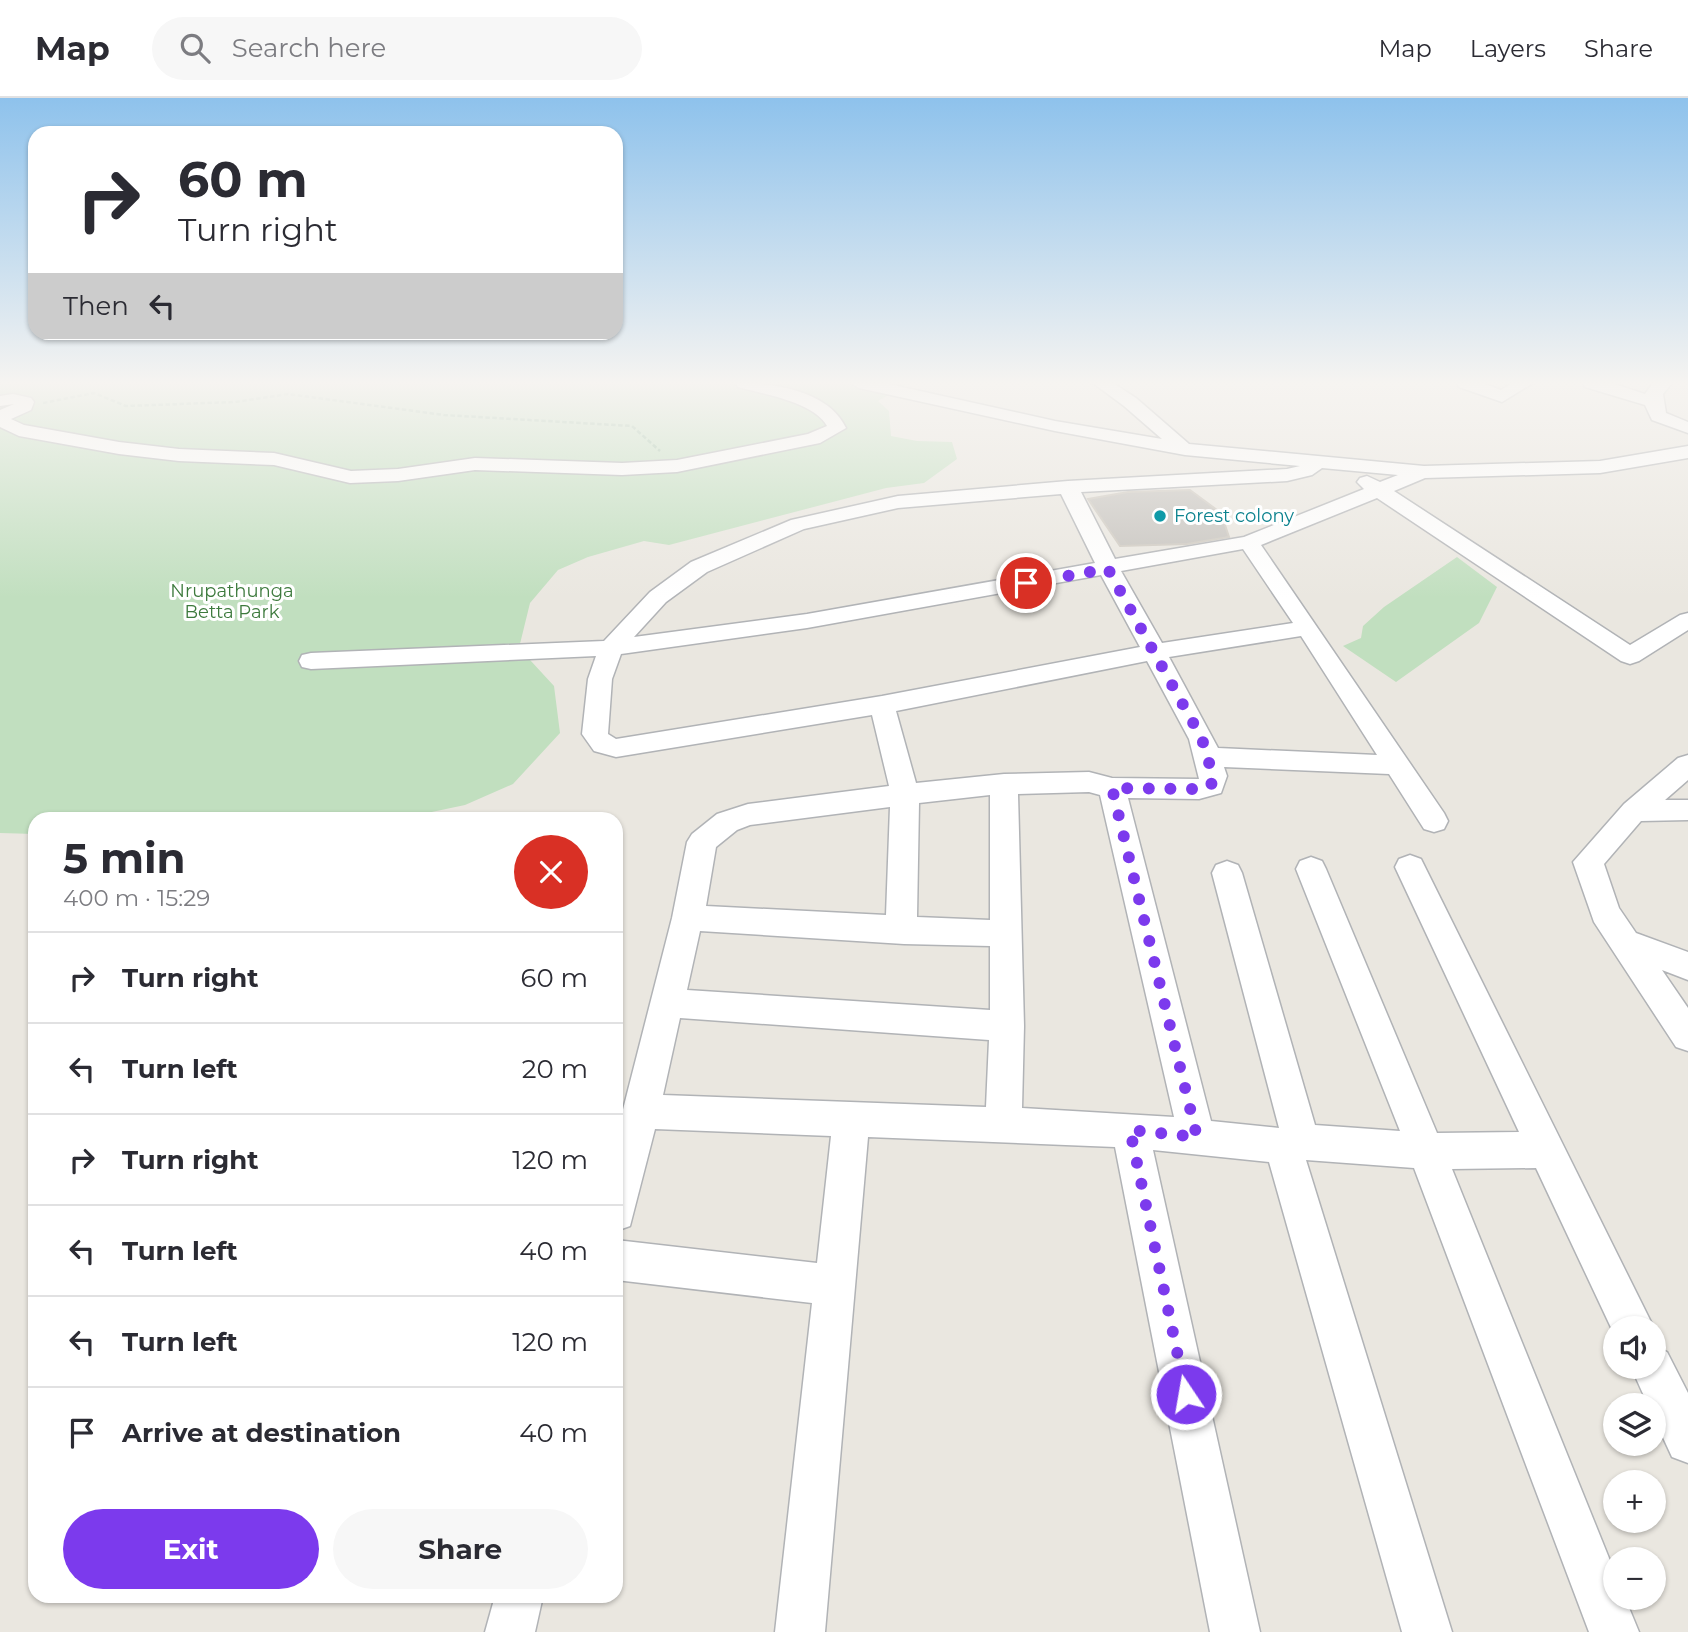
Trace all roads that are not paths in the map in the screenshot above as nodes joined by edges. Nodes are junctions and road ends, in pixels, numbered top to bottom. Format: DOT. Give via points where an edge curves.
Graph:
graph roads {
  1 [pos="175,455"];
  2 [pos="734,455"];
  3 [pos="1242,455"];
  4 [pos="1673,455"];
  5 [pos="1327,463"];
  6 [pos="1424,472"];
  7 [pos="1068,487"];
  8 [pos="1381,489"];
  9 [pos="1249,542"];
  10 [pos="1108,569"];
  11 [pos="1688,620"];
  12 [pos="1308,628"];
  13 [pos="611,648"];
  14 [pos="1154,652"];
  15 [pos="311,661"];
  16 [pos="882,705"];
  17 [pos="1208,757"];
  18 [pos="1397,765"];
  19 [pos="1688,765"];
  20 [pos="1004,784"];
  21 [pos="1112,788"];
  22 [pos="905,794"];
  23 [pos="1688,810"];
  24 [pos="1634,811"];
  25 [pos="1434,821"];
  26 [pos="1410,867"];
  27 [pos="1311,869"];
  28 [pos="1227,873"];
  29 [pos="688,918"];
  30 [pos="904,931"];
  31 [pos="1006,934"];
  32 [pos="1626,943"];
  33 [pos="1688,965"];
  34 [pos="667,1003"];
  35 [pos="1007,1026"];
  36 [pos="1688,1036"];
  37 [pos="641,1111"];
  38 [pos="851,1119"];
  39 [pos="1003,1125"];
  40 [pos="1130,1130"];
  41 [pos="1197,1137"];
  42 [pos="1291,1144"];
  43 [pos="1547,1150"];
  44 [pos="1426,1151"];
  45 [pos="623,1184"];
  46 [pos="623,1261"];
  47 [pos="834,1285"];
  48 [pos="1627,1316"];
  49 [pos="1658,1379"];
  50 [pos="1688,1441"];
  51 [pos="517,1603"];
  52 [pos="510,1632"];
  53 [pos="800,1632"];
  54 [pos="1236,1632"];
  55 [pos="1427,1632"];
  56 [pos="1615,1632"];
  1 -- 2 [label="street" via="274,459 350,477 475,464 622,469 677,466"];
  3 -- 5 [label="street"];
  4 -- 6 [label="street" via="1600,467"];
  5 -- 6 [label="street"];
  5 -- 7 [label="street" via="1287,475"];
  5 -- 8 [label="street"];
  6 -- 8 [label="street"];
  7 -- 10 [label="street"];
  7 -- 13 [label="street" via="898,502 798,524 677,581"];
  8 -- 9 [label="street"];
  8 -- 11 [label="street" via="1630,656"];
  9 -- 10 [label="street"];
  9 -- 12 [label="street"];
  10 -- 13 [label="street" via="807,621"];
  10 -- 14 [label="street"];
  12 -- 14 [label="street"];
  12 -- 18 [label="street"];
  13 -- 15 [label="street"];
  13 -- 16 [label="street" via="600,679 595,727 599,742 607,747"];
  14 -- 16 [label="street"];
  14 -- 17 [label="street"];
  16 -- 22 [label="street"];
  17 -- 18 [label="street"];
  17 -- 21 [label="street" via="1213,782 1206,788"];
  18 -- 25 [label="street"];
  19 -- 24 [label="street"];
  20 -- 21 [label="street" via="1089,782"];
  20 -- 22 [label="street"];
  20 -- 31 [label="street"];
  21 -- 41 [label="street"];
  22 -- 29 [label="street" via="748,814 727,822 702,842"];
  22 -- 30 [label="street" via="900,906"];
  23 -- 24 [label="street"];
  24 -- 32 [label="street" via="1588,862 1605,913"];
  26 -- 43 [label="street"];
  27 -- 44 [label="street"];
  28 -- 42 [label="street" via="1294,1111"];
  29 -- 30 [label="street"];
  29 -- 34 [label="street"];
  30 -- 31 [label="street"];
  31 -- 35 [label="street"];
  32 -- 33 [label="street"];
  32 -- 36 [label="street"];
  34 -- 35 [label="street"];
  34 -- 37 [label="street"];
  35 -- 39 [label="street"];
  37 -- 38 [label="street"];
  37 -- 45 [label="street"];
  38 -- 39 [label="street"];
  38 -- 47 [label="street"];
  39 -- 40 [label="street"];
  40 -- 41 [label="street"];
  40 -- 54 [label="street"];
  41 -- 42 [label="street"];
  42 -- 44 [label="street"];
  42 -- 55 [label="street"];
  43 -- 44 [label="street"];
  43 -- 48 [label="street"];
  44 -- 56 [label="street"];
  46 -- 47 [label="street"];
  47 -- 53 [label="street"];
  49 -- 50 [label="street"];
  51 -- 52 [label="street"];
}
